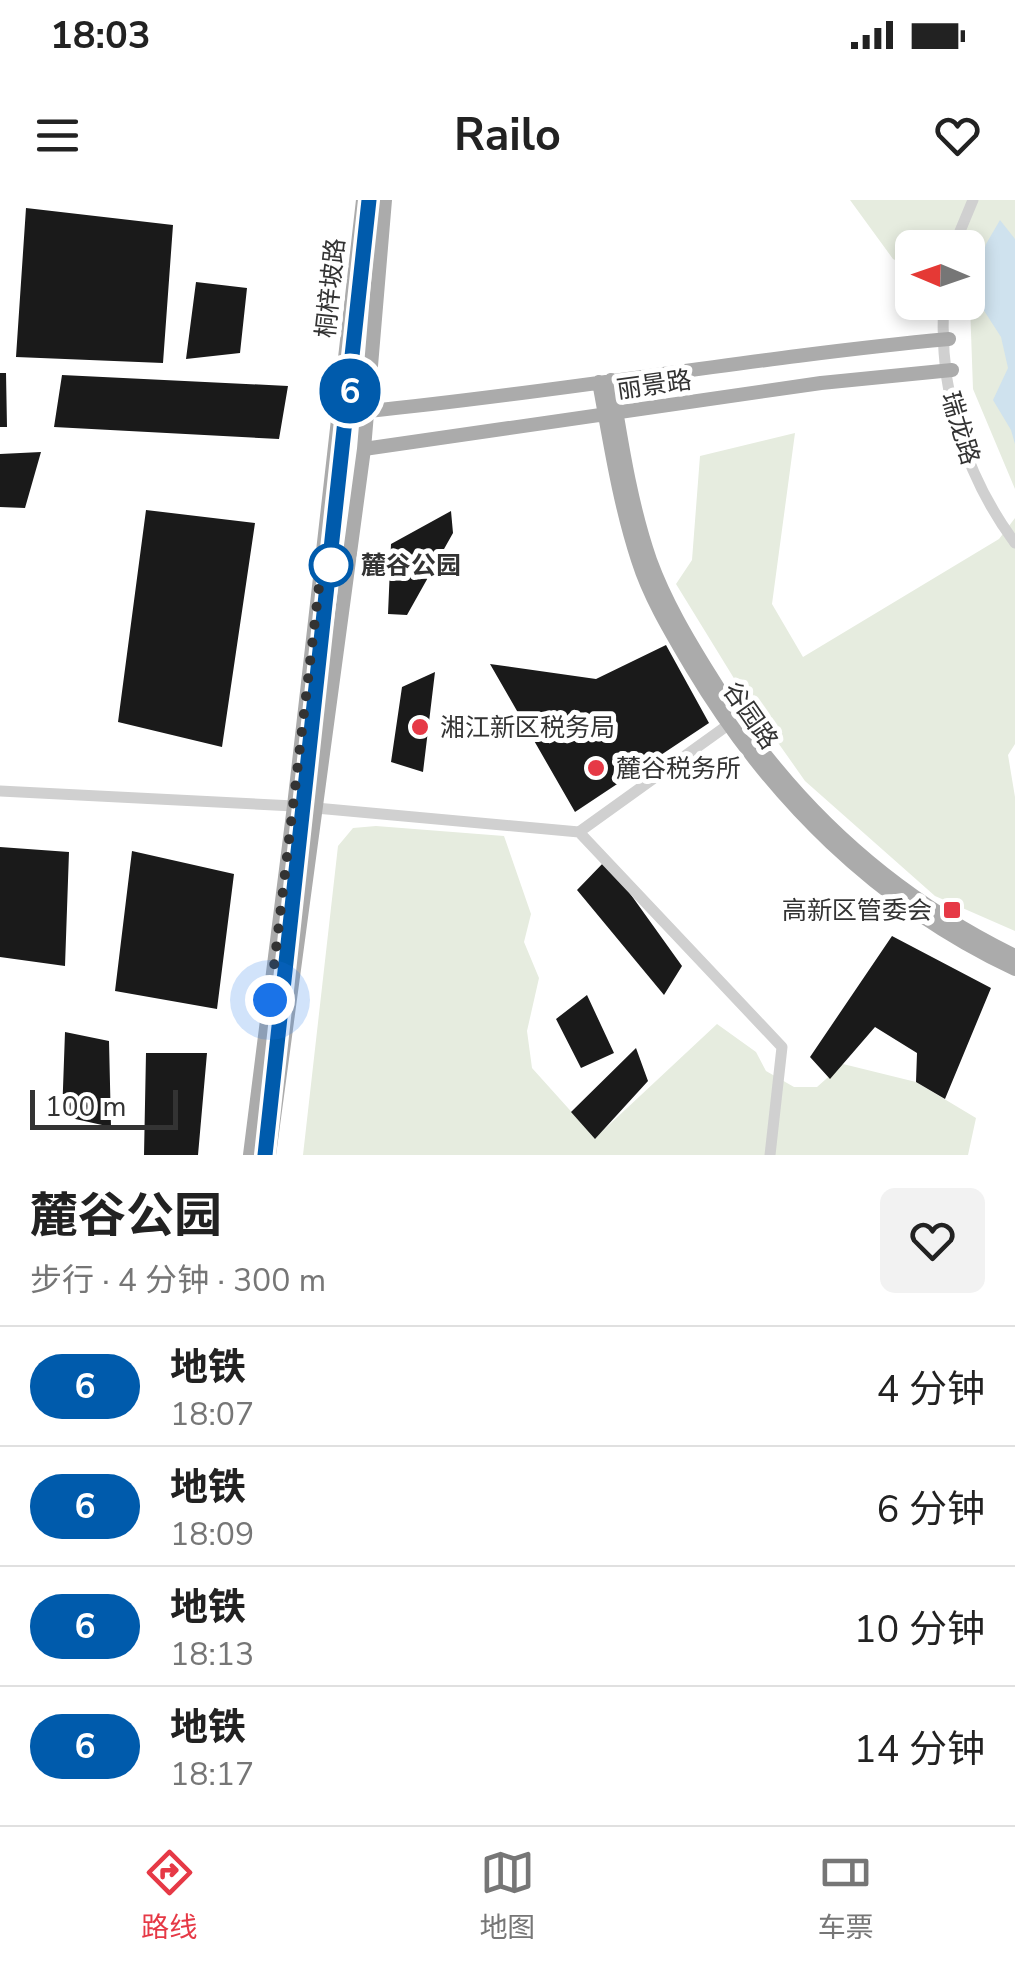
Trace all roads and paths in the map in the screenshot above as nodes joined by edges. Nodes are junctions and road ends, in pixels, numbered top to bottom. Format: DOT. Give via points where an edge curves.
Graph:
graph roads {
  1 [pos="363,200"];
  2 [pos="385,200"];
  3 [pos="976,200"];
  4 [pos="964,230"];
  5 [pos="946,320"];
  6 [pos="946,339"];
  7 [pos="949,370"];
  8 [pos="605,381"];
  9 [pos="368,411"];
  10 [pos="610,413"];
  11 [pos="364,449"];
  12 [pos="1015,533"];
  13 [pos="1015,543"];
  14 [pos="728,725"];
  15 [pos="0,792"];
  16 [pos="294,806"];
  17 [pos="317,809"];
  18 [pos="579,832"];
  19 [pos="1015,956"];
  20 [pos="1015,968"];
  21 [pos="250,1155"];
  22 [pos="269,1155"];
  23 [pos="770,1155"];
  1 -- 16 [label="main road, 桐梓坡路"];
  2 -- 9 [label="main road, 桐梓坡路"];
  3 -- 4 [label="street"];
  5 -- 6 [label="street, 瑞龙路"];
  6 -- 7 [label="street, 瑞龙路"];
  6 -- 8 [label="main road, 丽景路"];
  7 -- 10 [label="main road, 丽景路"];
  7 -- 12 [label="street, 瑞龙路" via="973,456"];
  7 -- 13 [label="street, 瑞龙路" via="967,459"];
  8 -- 9 [label="main road, 丽景路"];
  8 -- 10 [label="main road, 谷园路"];
  9 -- 11 [label="main road, 桐梓坡路"];
  10 -- 11 [label="main road, 丽景路"];
  10 -- 14 [label="main road, 谷园路" via="628,526 647,584"];
  10 -- 19 [label="main road, 谷园路" via="658,579 744,729 808,807 872,865 944,917"];
  11 -- 17 [label="main road, 桐梓坡路"];
  14 -- 18 [label="street"];
  14 -- 20 [label="main road, 谷园路" via="830,844 936,926"];
  15 -- 16 [label="street"];
  16 -- 17 [label="street"];
  16 -- 21 [label="main road, 桐梓坡路"];
  17 -- 18 [label="street"];
  17 -- 22 [label="main road, 桐梓坡路"];
  18 -- 23 [label="street" via="782,1047"];
}
